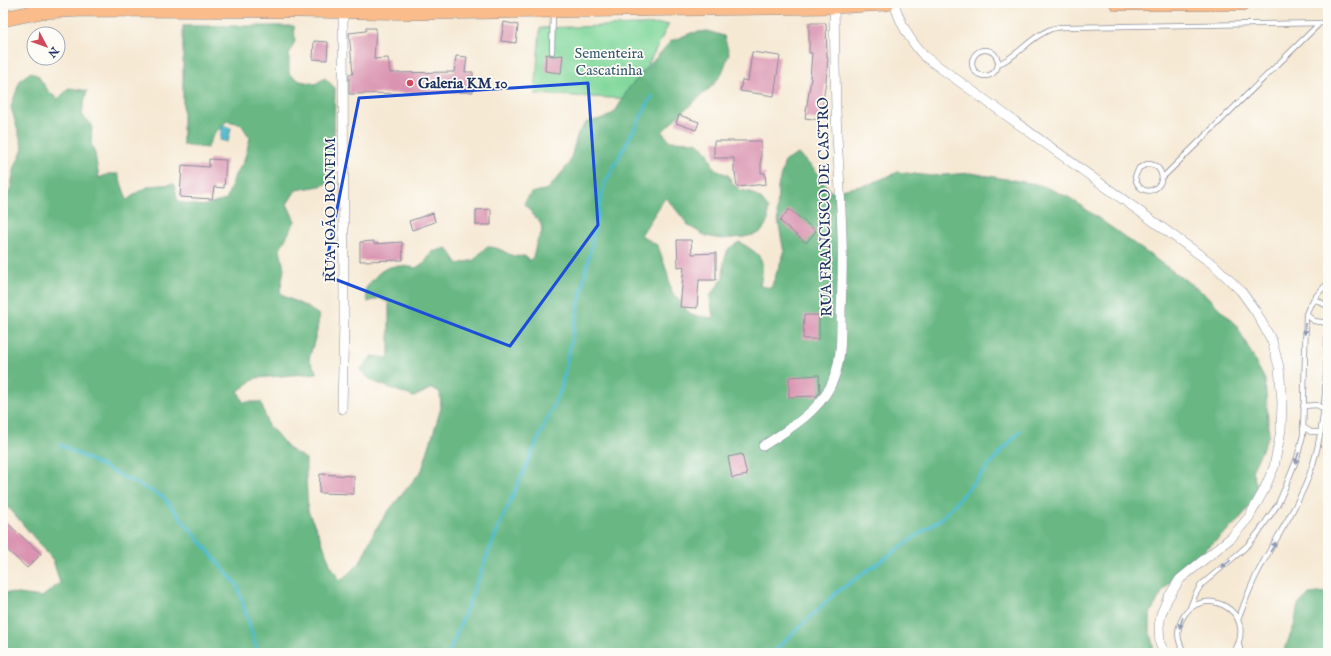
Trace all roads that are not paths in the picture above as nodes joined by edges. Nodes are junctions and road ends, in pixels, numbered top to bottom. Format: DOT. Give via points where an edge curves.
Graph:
graph roads {
  1 [pos="886,3"];
  2 [pos="894,3"];
  3 [pos="1117,3"];
  4 [pos="1243,3"];
  5 [pos="714,5"];
  6 [pos="151,6"];
  7 [pos="298,6"];
  8 [pos="834,6"];
  9 [pos="553,10"];
  10 [pos="343,11"];
  11 [pos="3,19"];
  12 [pos="1320,23"];
  13 [pos="1328,23"];
  14 [pos="552,52"];
  15 [pos="998,64"];
  16 [pos="1162,178"];
  17 [pos="1328,283"];
  18 [pos="1313,300"];
  19 [pos="1328,307"];
  20 [pos="1306,314"];
  21 [pos="1328,323"];
  22 [pos="1328,334"];
  23 [pos="1303,406"];
  24 [pos="342,409"];
  25 [pos="1324,409"];
  26 [pos="1328,420"];
  27 [pos="1323,423"];
  28 [pos="1303,428"];
  29 [pos="1321,432"];
  30 [pos="762,446"];
  31 [pos="1190,608"];
  32 [pos="1238,620"];
  33 [pos="1239,645"];
  34 [pos="1165,653"];
  35 [pos="1185,653"];
  36 [pos="1234,653"];
  37 [pos="1241,653"];
  1 -- 8 [label="main road"];
  2 -- 34 [label="street" via="907,35 924,56 1214,265 1241,291 1272,341 1279,367 1282,402 1281,430 1274,467 1250,517 1232,537 1180,579 1168,598 1159,627 1160,644"];
  3 -- 4 [label="main road"];
  5 -- 8 [label="main road"];
  5 -- 9 [label="main road"];
  6 -- 7 [label="main road"];
  6 -- 11 [label="main road" via="42,10"];
  7 -- 10 [label="main road"];
  8 -- 30 [label="street, RUA FRANCISCO DE CASTRO" via="842,237 838,364 830,388 819,403 794,426"];
  9 -- 10 [label="main road"];
  9 -- 14 [label="lane"];
  10 -- 24 [label="street, RUA JOÃO BONFIM"];
  12 -- 13 [label="lane"];
  12 -- 15 [label="lane" via="1055,28 1046,31 1017,54"];
  12 -- 16 [label="lane"];
  15 -- 15 [label="lane" via="996,55 988,50 979,52 973,58 972,68 974,72 987,76 995,72"];
  16 -- 16 [label="lane" via="1156,166 1147,164 1139,168 1135,177 1138,185 1146,190 1155,189"];
  17 -- 18 [label="lane"];
  18 -- 19 [label="lane"];
  18 -- 20 [label="lane"];
  20 -- 21 [label="lane" via="1314,321"];
  20 -- 23 [label="lane, one-way"];
  22 -- 25 [label="lane"];
  23 -- 25 [label="lane" via="1317,405"];
  23 -- 28 [label="lane"];
  25 -- 27 [label="lane"];
  26 -- 27 [label="lane"];
  27 -- 29 [label="lane"];
  28 -- 29 [label="lane" via="1311,432"];
  28 -- 31 [label="lane, one-way" via="1297,458 1278,504 1249,544 1201,585"];
  32 -- 29 [label="lane, one-way" via="1254,580 1308,480"];
  31 -- 32 [label="lane" via="1203,602 1217,602 1230,609"];
  31 -- 35 [label="lane, one-way" via="1179,625 1180,646"];
  32 -- 33 [label="lane" via="1241,632"];
  33 -- 36 [label="lane"];
  33 -- 37 [label="lane"];
}
